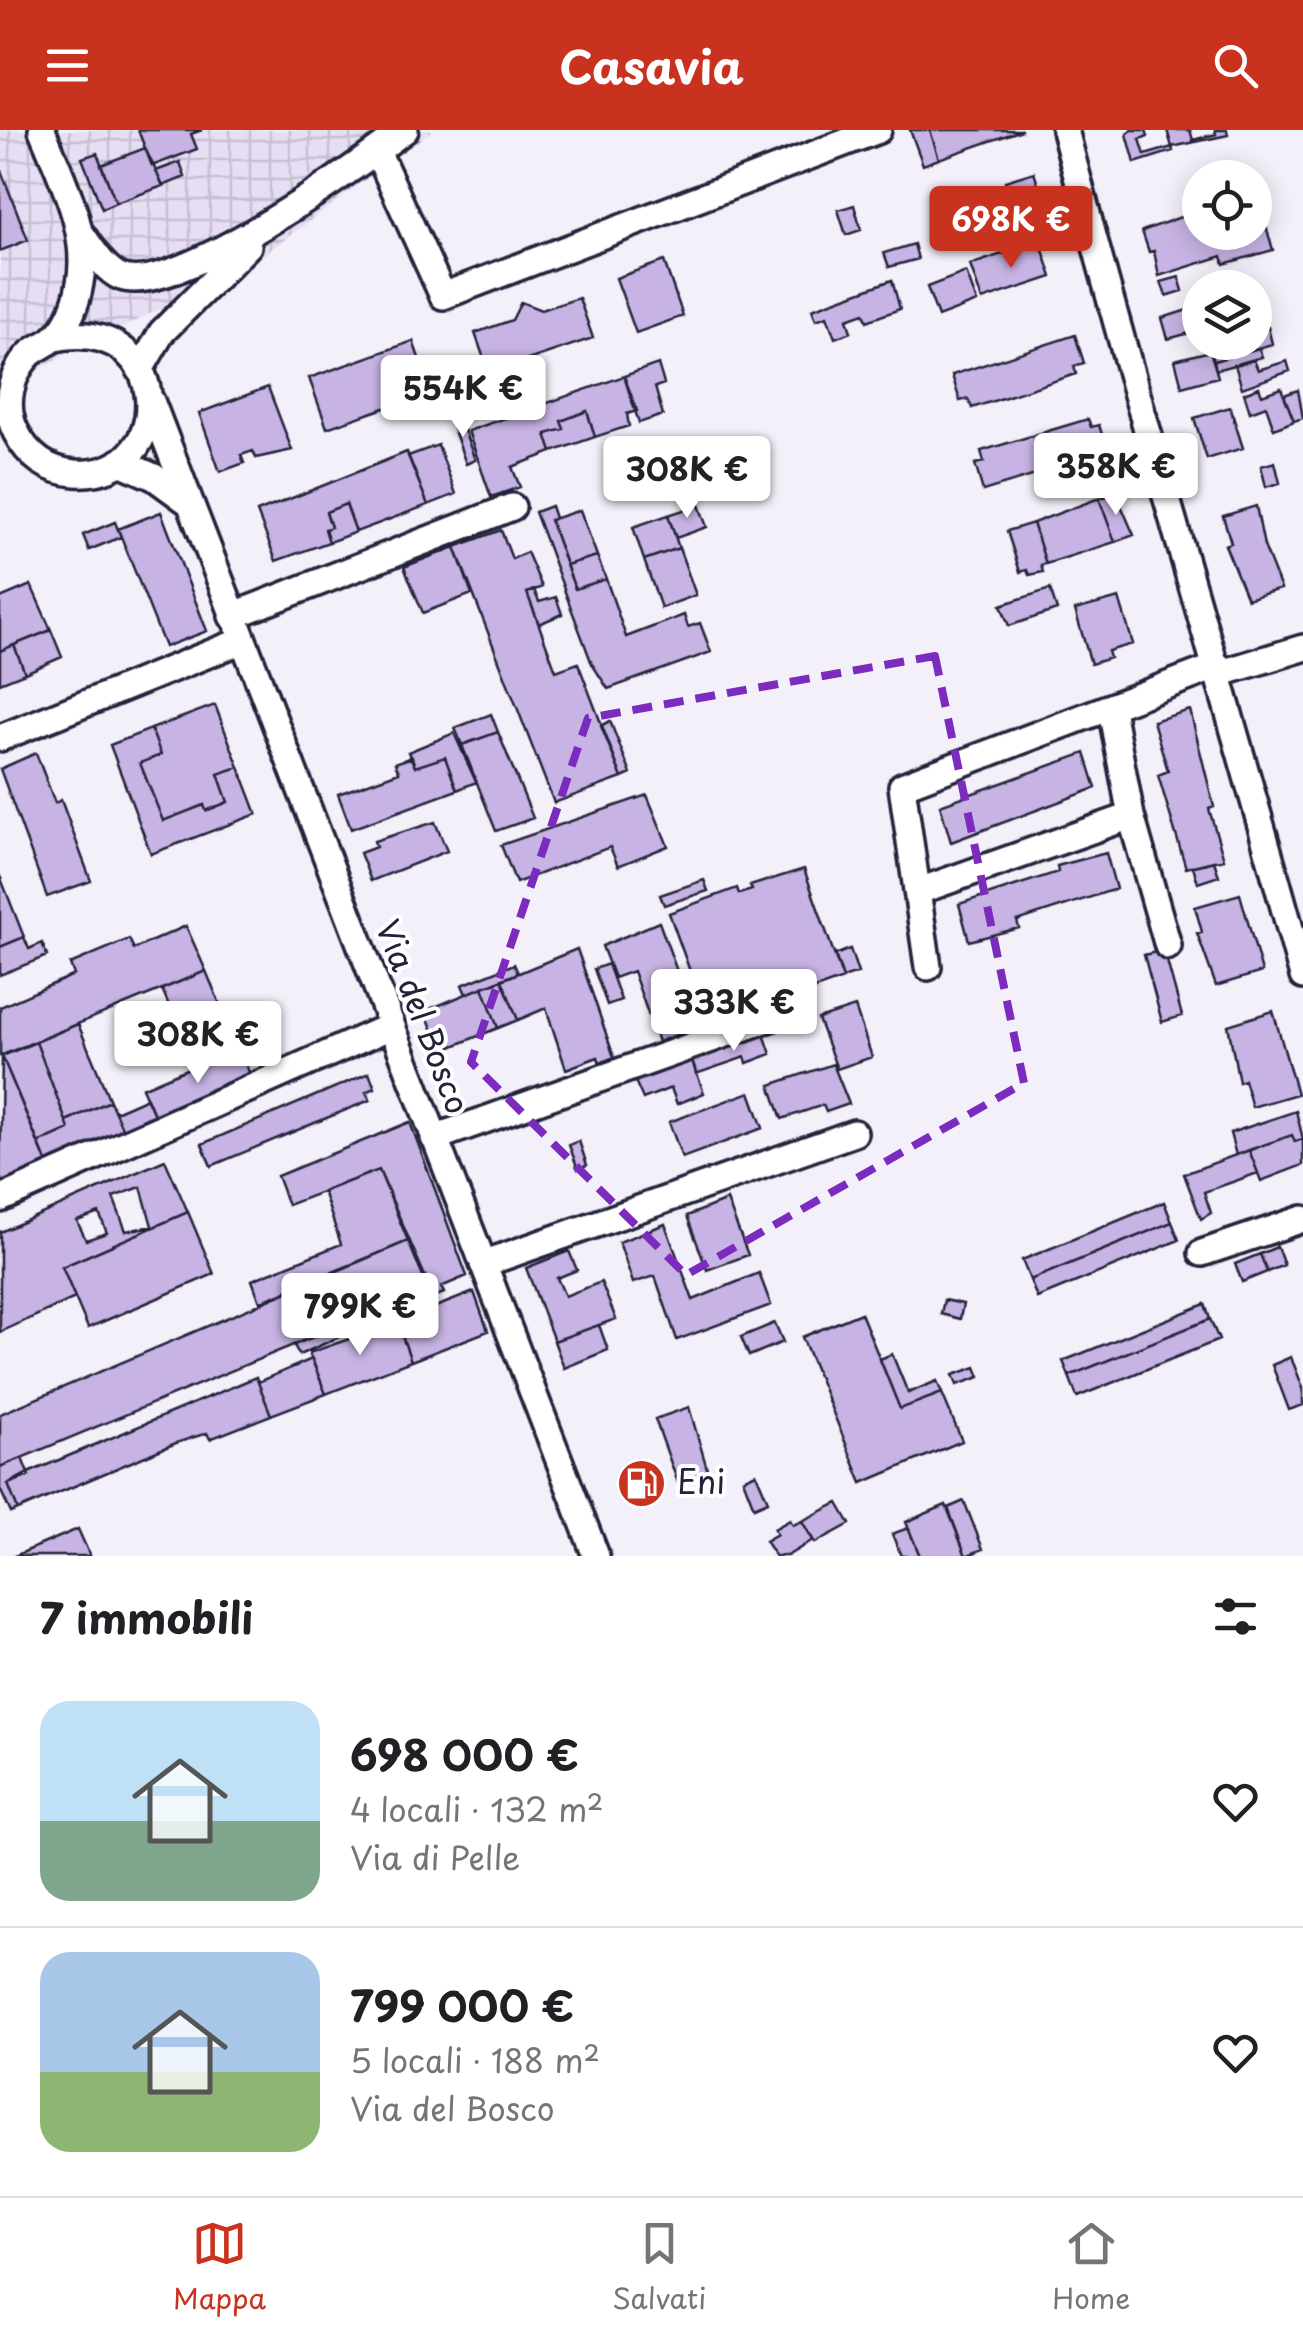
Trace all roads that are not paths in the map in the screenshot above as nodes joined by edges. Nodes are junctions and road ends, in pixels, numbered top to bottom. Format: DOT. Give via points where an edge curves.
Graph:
graph roads {
  1 [pos="42,130"];
  2 [pos="406,130"];
  3 [pos="878,130"];
  4 [pos="1065,130"];
  5 [pos="377,151"];
  6 [pos="290,210"];
  7 [pos="80,232"];
  8 [pos="55,338"];
  9 [pos="142,368"];
  10 [pos="8,377"];
  11 [pos="151,401"];
  12 [pos="9,436"];
  13 [pos="120,462"];
  14 [pos="187,501"];
  15 [pos="512,507"];
  16 [pos="232,616"];
  17 [pos="241,641"];
  18 [pos="1303,648"];
  19 [pos="1220,670"];
  20 [pos="1110,709"];
  21 [pos="0,738"];
  22 [pos="1131,816"];
  23 [pos="919,890"];
  24 [pos="1168,946"];
  25 [pos="928,967"];
  26 [pos="1303,976"];
  27 [pos="776,1016"];
  28 [pos="391,1026"];
  29 [pos="854,1133"];
  30 [pos="434,1138"];
  31 [pos="0,1199"];
  32 [pos="1303,1219"];
  33 [pos="1202,1253"];
  34 [pos="483,1264"];
  35 [pos="596,1556"];
  1 -- 7 [label="street"];
  2 -- 5 [label="street"];
  3 -- 5 [label="street" via="443,296"];
  4 -- 19 [label="street"];
  5 -- 6 [label="street"];
  6 -- 7 [label="street" via="154,279 119,277"];
  6 -- 9 [label="street" via="214,276 162,332"];
  7 -- 8 [label="street" via="76,300"];
  8 -- 9 [label="street" via="103,337"];
  8 -- 10 [label="street"];
  9 -- 11 [label="street, Via del Bosco"];
  10 -- 12 [label="street"];
  11 -- 13 [label="street" via="143,435"];
  11 -- 14 [label="street, Via del Bosco"];
  12 -- 13 [label="street" via="62,472 87,474"];
  13 -- 14 [label="street"];
  14 -- 16 [label="street, Via del Bosco"];
  15 -- 16 [label="street"];
  16 -- 17 [label="street, Via del Bosco"];
  17 -- 21 [label="street"];
  17 -- 28 [label="street, Via del Bosco"];
  18 -- 19 [label="street"];
  19 -- 20 [label="street"];
  19 -- 26 [label="street"];
  20 -- 22 [label="street"];
  20 -- 23 [label="street" via="902,786"];
  22 -- 23 [label="street"];
  22 -- 24 [label="street"];
  23 -- 25 [label="street"];
  27 -- 30 [label="street"];
  28 -- 30 [label="street, Via del Bosco"];
  28 -- 31 [label="street"];
  29 -- 34 [label="street"];
  30 -- 34 [label="street, Via del Bosco"];
  32 -- 33 [label="street"];
  34 -- 35 [label="street, Via del Bosco"];
}
